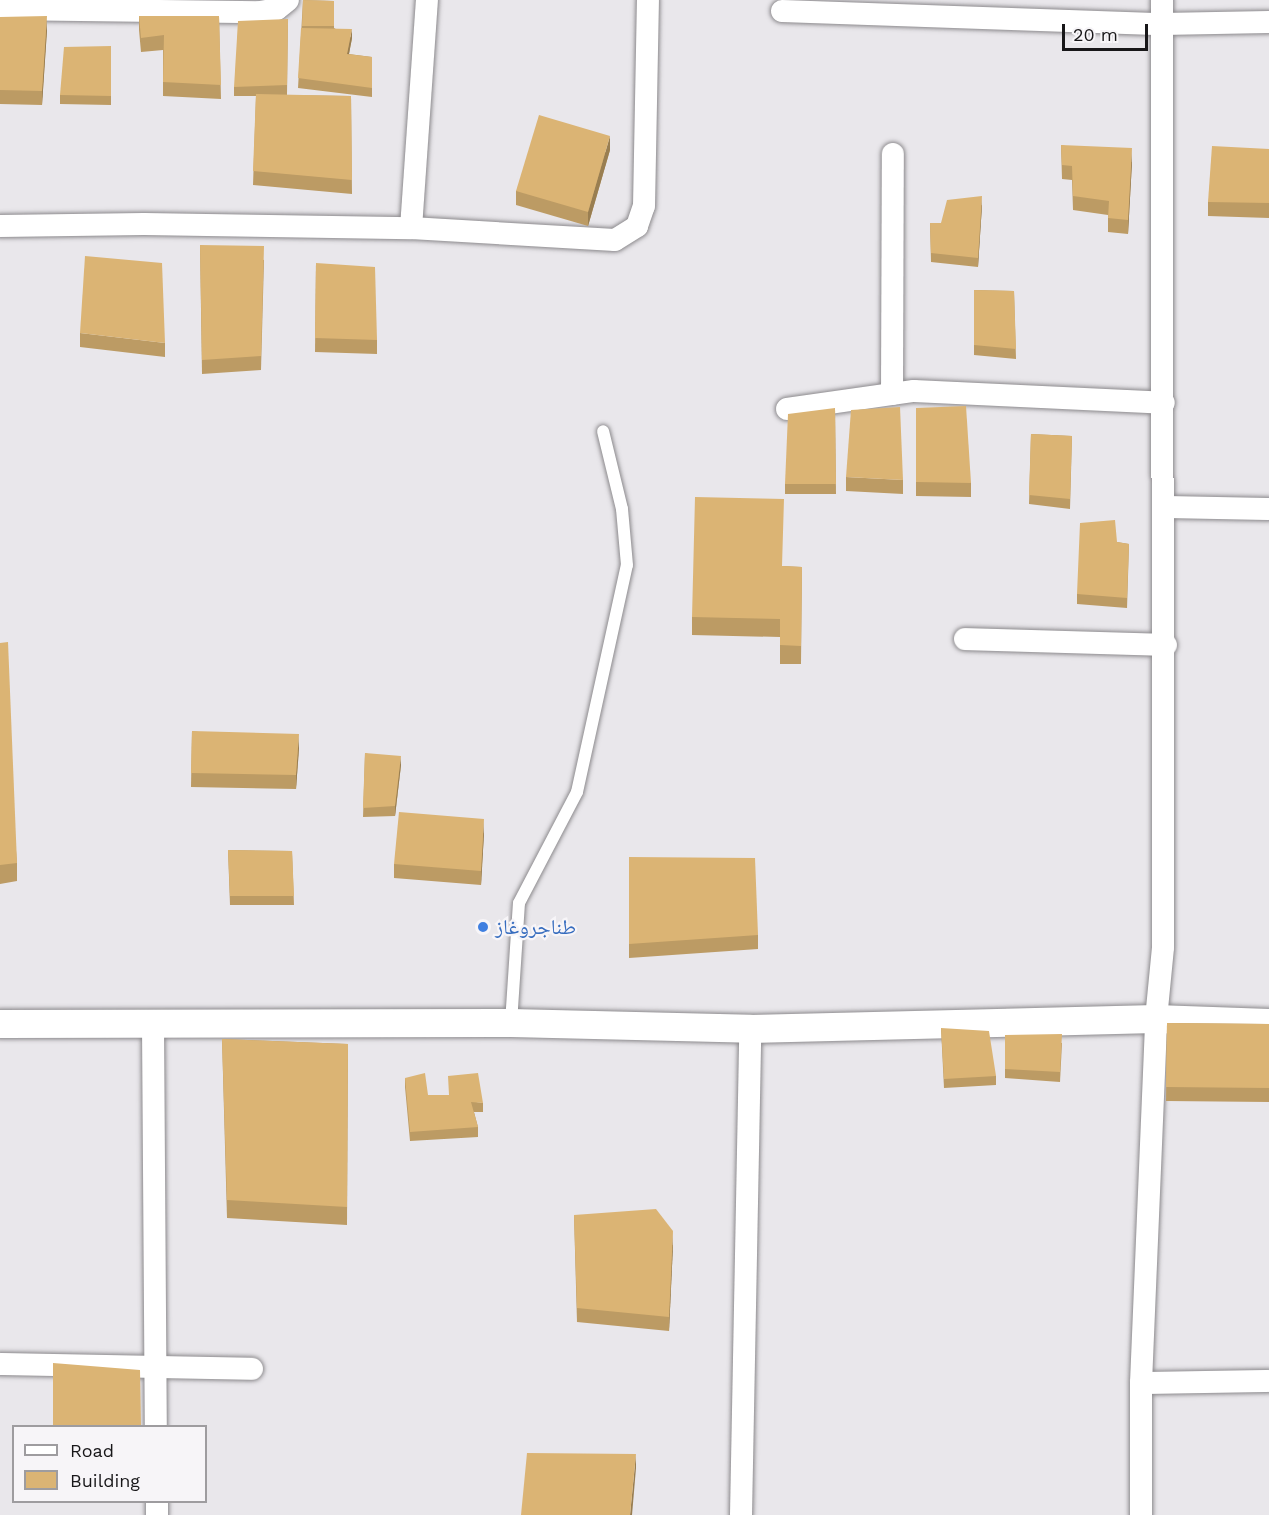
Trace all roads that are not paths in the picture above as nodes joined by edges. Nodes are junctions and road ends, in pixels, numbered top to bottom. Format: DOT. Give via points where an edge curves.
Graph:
graph roads {
  1 [pos="288,0"];
  2 [pos="427,0"];
  3 [pos="648,0"];
  4 [pos="1162,0"];
  5 [pos="872,7"];
  6 [pos="0,9"];
  7 [pos="782,11"];
  8 [pos="1269,22"];
  9 [pos="1162,24"];
  10 [pos="893,154"];
  11 [pos="0,226"];
  12 [pos="411,228"];
  13 [pos="892,394"];
  14 [pos="1164,403"];
  15 [pos="787,409"];
  16 [pos="603,431"];
  17 [pos="1165,507"];
  18 [pos="1269,509"];
  19 [pos="965,639"];
  20 [pos="1166,645"];
  21 [pos="1156,1019"];
  22 [pos="511,1023"];
  23 [pos="1269,1023"];
  24 [pos="0,1024"];
  25 [pos="153,1025"];
  26 [pos="750,1029"];
  27 [pos="0,1364"];
  28 [pos="156,1366"];
  29 [pos="252,1369"];
  30 [pos="1269,1381"];
  31 [pos="1141,1383"];
  32 [pos="156,1425"];
  33 [pos="741,1515"];
  34 [pos="1141,1515"];
  1 -- 6 [label="street" via="277,9 260,12"];
  2 -- 12 [label="street"];
  3 -- 12 [label="street" via="644,206 637,226 615,240"];
  4 -- 9 [label="street"];
  5 -- 7 [label="street"];
  5 -- 9 [label="street"];
  8 -- 9 [label="street"];
  9 -- 14 [label="street"];
  10 -- 13 [label="street"];
  11 -- 12 [label="street"];
  13 -- 14 [label="street" via="914,391"];
  13 -- 15 [label="street"];
  14 -- 17 [label="street"];
  16 -- 22 [label="lane" via="622,509 627,565 577,792 519,903"];
  17 -- 18 [label="street"];
  17 -- 20 [label="street"];
  19 -- 20 [label="street"];
  20 -- 21 [label="street" via="1164,947"];
  21 -- 23 [label="street"];
  21 -- 26 [label="street"];
  21 -- 31 [label="street"];
  22 -- 25 [label="street"];
  22 -- 26 [label="street"];
  24 -- 25 [label="street"];
  25 -- 28 [label="street"];
  26 -- 33 [label="street"];
  27 -- 28 [label="street"];
  28 -- 29 [label="street"];
  28 -- 32 [label="street"];
  30 -- 31 [label="street"];
  31 -- 34 [label="street"];
}
